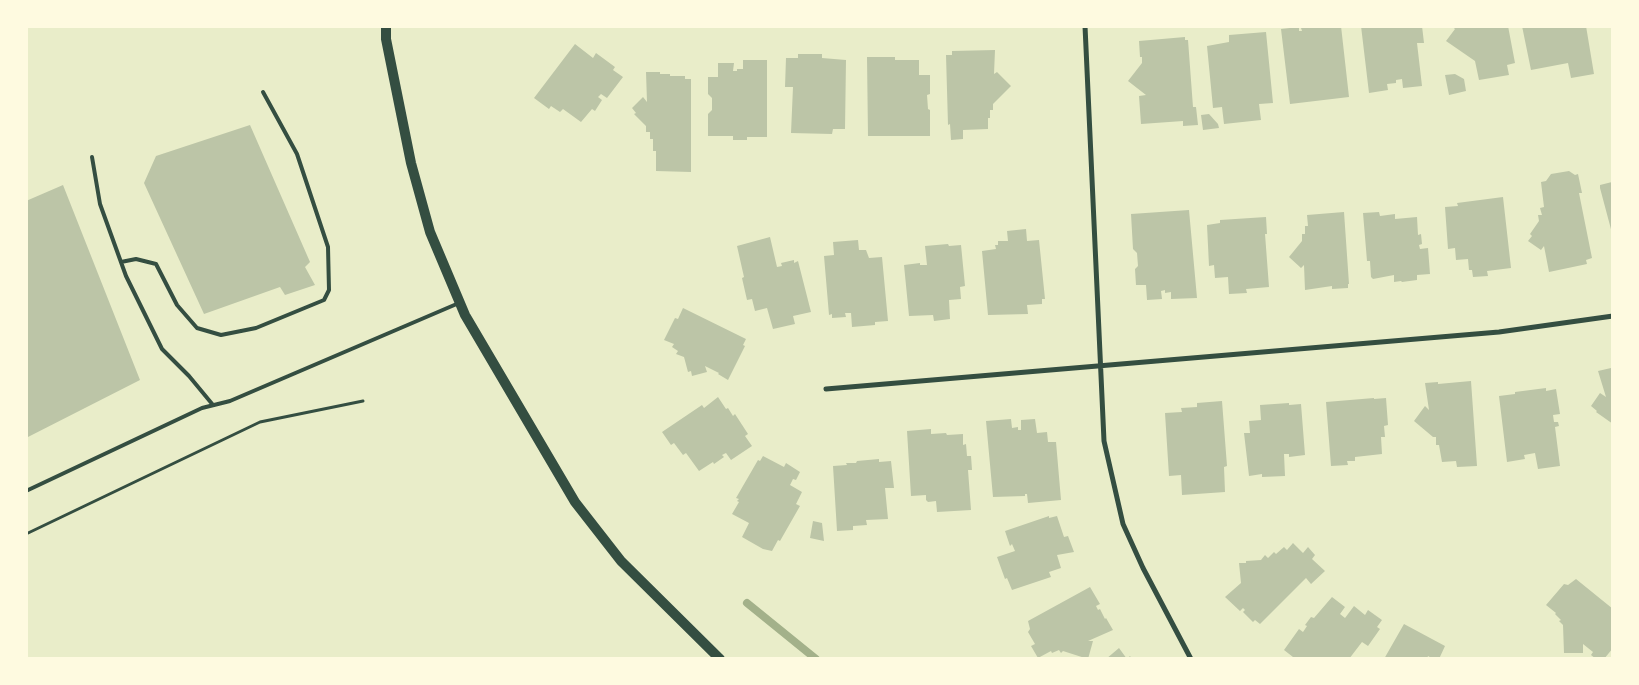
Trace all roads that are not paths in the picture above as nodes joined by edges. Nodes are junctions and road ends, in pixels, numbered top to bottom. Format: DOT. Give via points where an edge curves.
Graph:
graph roads {
  1 [pos="386,26"];
  2 [pos="1085,26"];
  3 [pos="263,92"];
  4 [pos="92,157"];
  5 [pos="121,262"];
  6 [pos="460,303"];
  7 [pos="1613,316"];
  8 [pos="1101,366"];
  9 [pos="826,390"];
  10 [pos="213,405"];
  11 [pos="26,491"];
  12 [pos="720,659"];
  13 [pos="1191,659"];
  1 -- 6 [label="main road" via="411,163 430,232"];
  2 -- 8 [label="street"];
  3 -- 5 [label="lane" via="296,154 328,247 329,290 324,300 256,328 221,335 197,328 177,305 156,264 136,259"];
  4 -- 5 [label="lane" via="100,204"];
  5 -- 10 [label="lane" via="162,349"];
  6 -- 10 [label="lane" via="230,401"];
  6 -- 12 [label="main road" via="574,502 621,561"];
  7 -- 8 [label="street" via="1499,332"];
  8 -- 9 [label="street"];
  8 -- 13 [label="street" via="1104,441 1123,524"];
  10 -- 11 [label="lane"];
}
